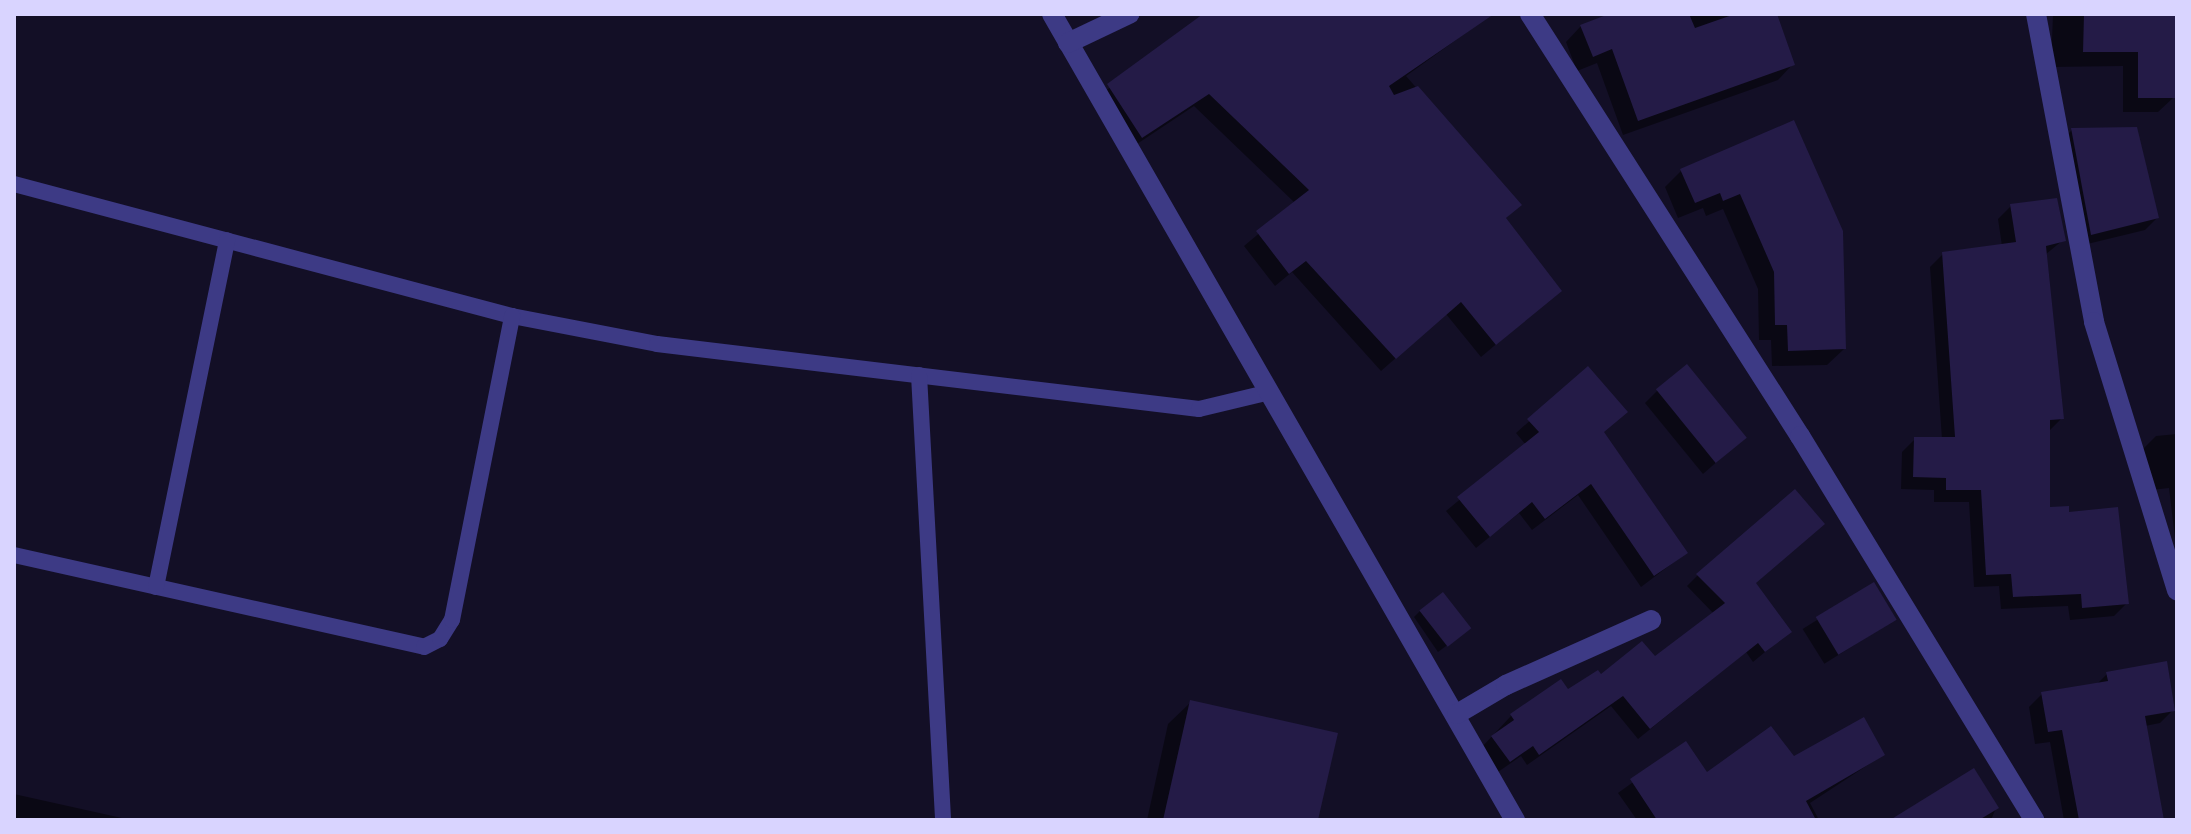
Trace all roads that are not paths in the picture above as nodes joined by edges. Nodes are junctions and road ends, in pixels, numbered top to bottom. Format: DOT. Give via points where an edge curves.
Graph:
graph roads {
  1 [pos="1052,14"];
  2 [pos="1129,14"];
  3 [pos="1530,14"];
  4 [pos="2036,14"];
  5 [pos="1068,43"];
  6 [pos="14,184"];
  7 [pos="227,240"];
  8 [pos="512,316"];
  9 [pos="919,375"];
  10 [pos="1270,392"];
  11 [pos="14,555"];
  12 [pos="156,587"];
  13 [pos="2177,590"];
  14 [pos="1651,620"];
  15 [pos="1457,714"];
  16 [pos="943,820"];
  17 [pos="1515,820"];
  18 [pos="2034,820"];
  1 -- 5 [label="street"];
  2 -- 5 [label="street"];
  3 -- 18 [label="street" via="1800,436"];
  4 -- 13 [label="street" via="2094,322"];
  5 -- 10 [label="street"];
  6 -- 7 [label="lane"];
  7 -- 8 [label="lane"];
  7 -- 12 [label="lane"];
  8 -- 9 [label="lane" via="657,344"];
  8 -- 12 [label="lane" via="452,620 440,639 424,647"];
  9 -- 10 [label="lane" via="1199,409"];
  9 -- 16 [label="lane"];
  10 -- 15 [label="street"];
  11 -- 12 [label="lane"];
  14 -- 15 [label="street" via="1506,685"];
  15 -- 17 [label="street"];
}
